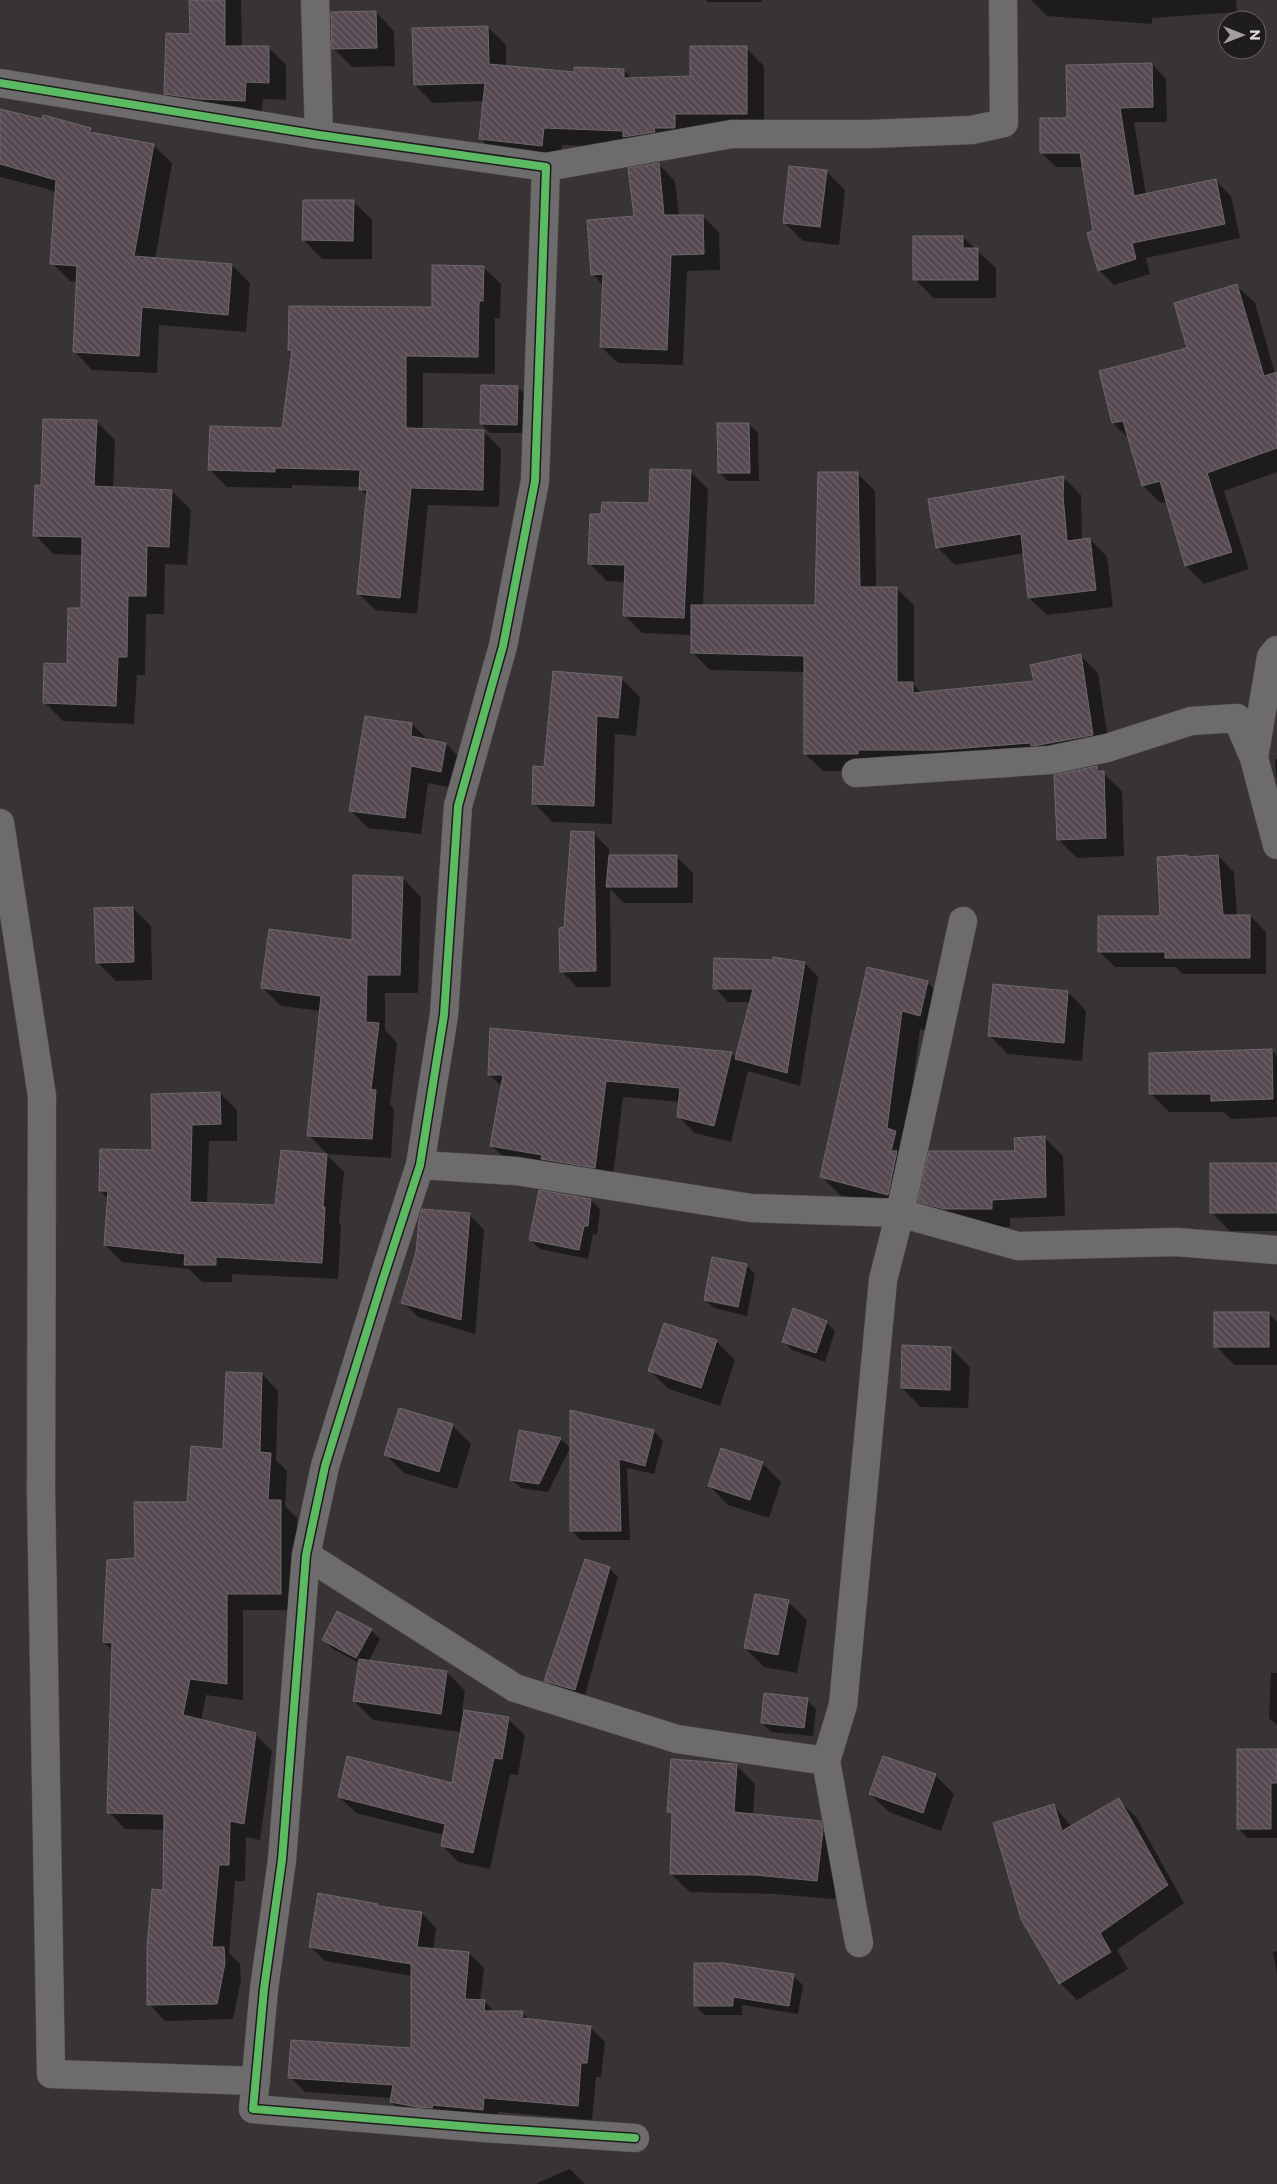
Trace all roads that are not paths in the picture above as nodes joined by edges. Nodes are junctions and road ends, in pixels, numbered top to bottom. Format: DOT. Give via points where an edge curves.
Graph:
graph roads {
  1 [pos="315,0"];
  2 [pos="1002,0"];
  3 [pos="0,83"];
  4 [pos="319,135"];
  5 [pos="546,167"];
  6 [pos="1277,650"];
  7 [pos="1254,758"];
  8 [pos="856,774"];
  9 [pos="0,824"];
  10 [pos="1277,845"];
  11 [pos="962,921"];
  12 [pos="420,1165"];
  13 [pos="900,1213"];
  14 [pos="1277,1250"];
  15 [pos="306,1555"];
  16 [pos="826,1761"];
  17 [pos="859,1943"];
  18 [pos="256,2081"];
  19 [pos="635,2138"];
  1 -- 4 [label="street"];
  2 -- 5 [label="street" via="1004,123 972,130 732,134"];
  3 -- 4 [label="street"];
  4 -- 5 [label="street"];
  5 -- 12 [label="street" via="535,481 503,646 458,806 444,1015"];
  6 -- 7 [label="street" via="1271,657"];
  7 -- 8 [label="street" via="1237,718 1191,721 1107,748 1050,760"];
  7 -- 10 [label="street"];
  9 -- 18 [label="street" via="42,1096 41,1491 51,2074"];
  11 -- 13 [label="street"];
  12 -- 13 [label="street" via="516,1171 751,1208"];
  12 -- 15 [label="street" via="325,1466"];
  13 -- 14 [label="street" via="1018,1246 1176,1242"];
  13 -- 16 [label="street" via="883,1280 843,1705"];
  15 -- 16 [label="street" via="515,1688 677,1739"];
  15 -- 18 [label="street" via="282,1860 264,1989"];
  16 -- 17 [label="street"];
  18 -- 19 [label="street" via="253,2109"];
}
